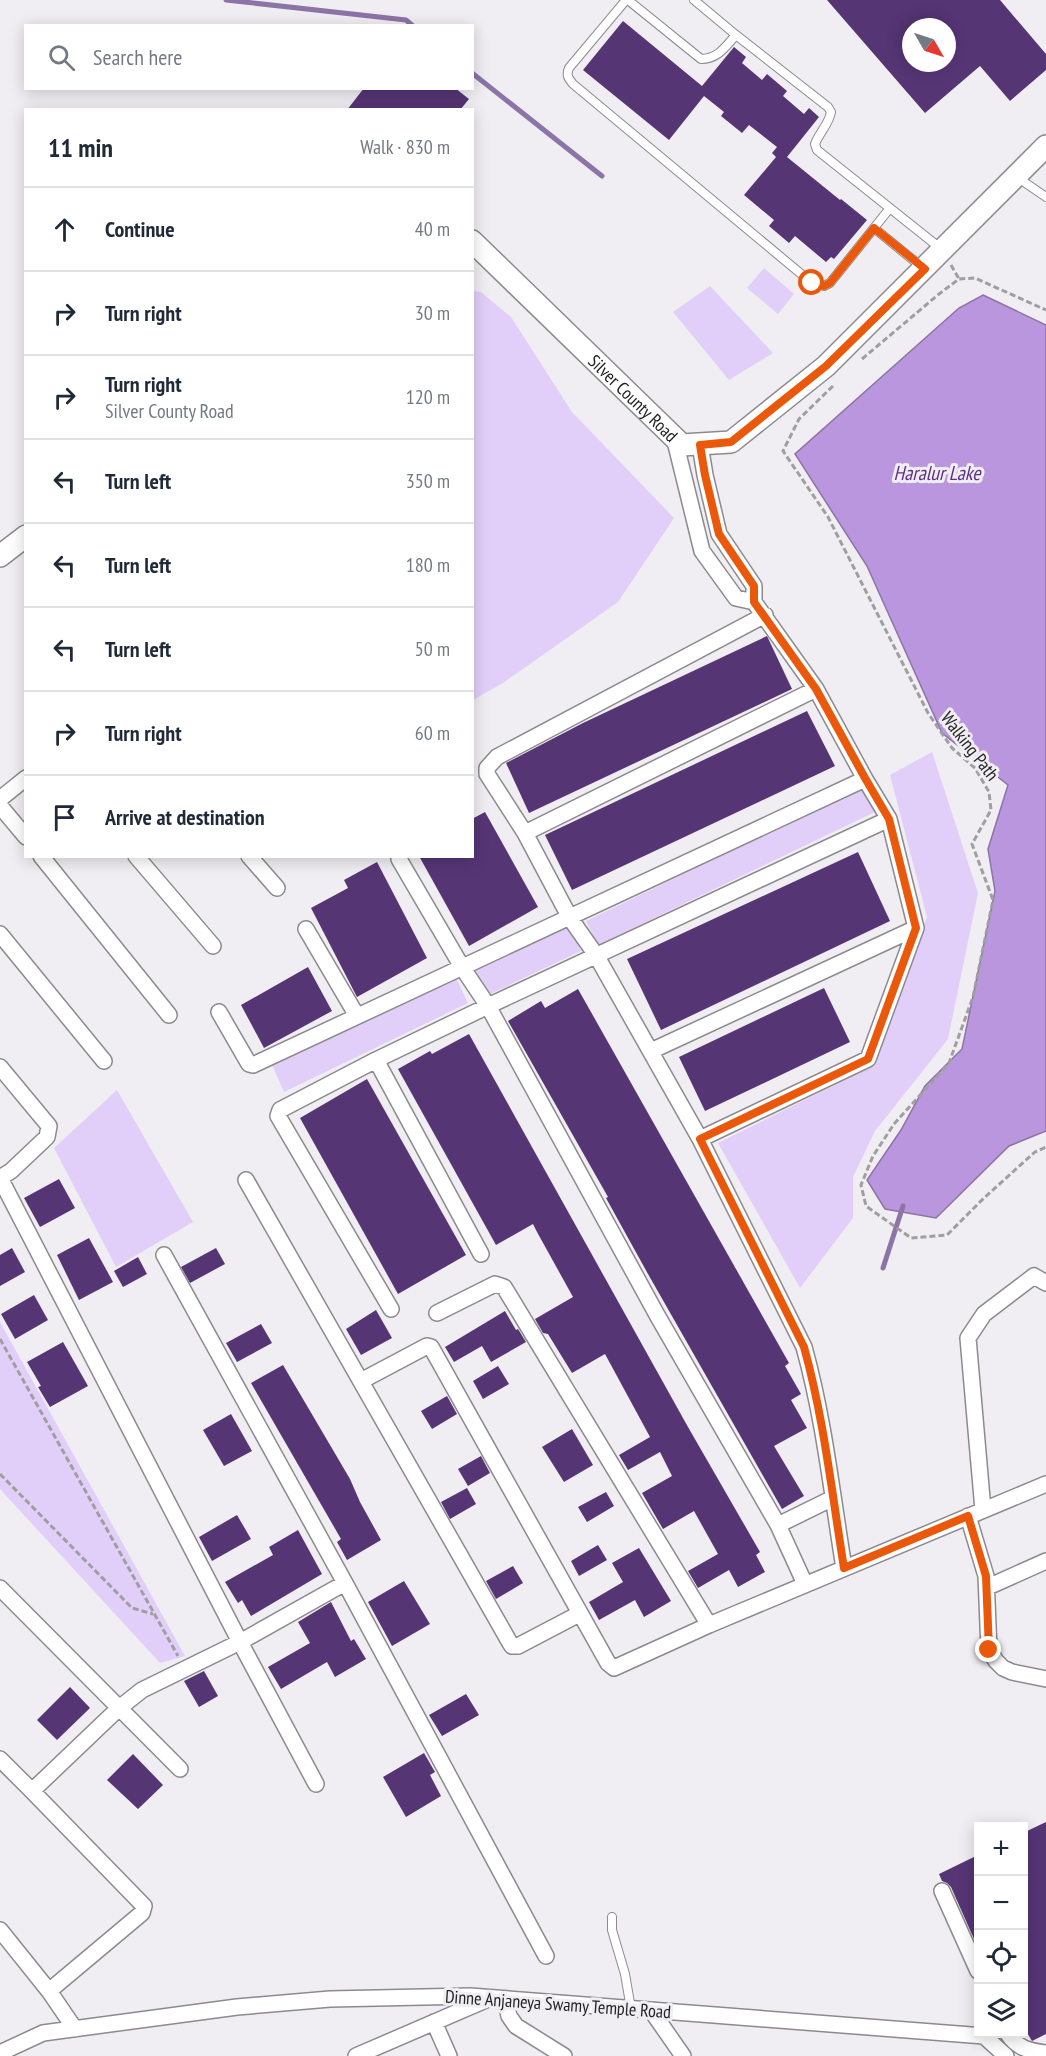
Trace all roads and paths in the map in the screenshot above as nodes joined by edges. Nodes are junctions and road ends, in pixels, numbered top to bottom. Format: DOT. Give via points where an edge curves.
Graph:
graph roads {
  1 [pos="627,0"];
  2 [pos="694,0"];
  3 [pos="735,35"];
  4 [pos="1046,146"];
  5 [pos="1015,176"];
  6 [pos="1046,197"];
  7 [pos="890,208"];
  8 [pos="874,228"];
  9 [pos="474,243"];
  10 [pos="943,250"];
  11 [pos="925,269"];
  12 [pos="1046,310"];
  13 [pos="855,365"];
  14 [pos="839,380"];
  15 [pos="674,437"];
  16 [pos="700,445"];
  17 [pos="24,538"];
  18 [pos="0,556"];
  19 [pos="754,602"];
  20 [pos="765,615"];
  21 [pos="816,689"];
  22 [pos="865,778"];
  23 [pos="24,780"];
  24 [pos="0,799"];
  25 [pos="0,806"];
  26 [pos="889,819"];
  27 [pos="525,832"];
  28 [pos="24,835"];
  29 [pos="43,858"];
  30 [pos="138,858"];
  31 [pos="251,858"];
  32 [pos="399,859"];
  33 [pos="277,888"];
  34 [pos="570,918"];
  35 [pos="916,928"];
  36 [pos="306,929"];
  37 [pos="0,934"];
  38 [pos="213,946"];
  39 [pos="596,955"];
  40 [pos="462,967"];
  41 [pos="488,1006"];
  42 [pos="219,1012"];
  43 [pos="169,1015"];
  44 [pos="357,1016"];
  45 [pos="651,1051"];
  46 [pos="376,1060"];
  47 [pos="104,1061"];
  48 [pos="0,1067"];
  49 [pos="700,1139"];
  50 [pos="1046,1147"];
  51 [pos="0,1178"];
  52 [pos="246,1180"];
  53 [pos="481,1254"];
  54 [pos="164,1255"];
  55 [pos="1046,1283"];
  56 [pos="391,1309"];
  57 [pos="437,1313"];
  58 [pos="0,1339"];
  59 [pos="361,1381"];
  60 [pos="0,1474"];
  61 [pos="1046,1484"];
  62 [pos="833,1498"];
  63 [pos="983,1510"];
  64 [pos="968,1516"];
  65 [pos="778,1525"];
  66 [pos="1046,1561"];
  67 [pos="844,1568"];
  68 [pos="345,1583"];
  69 [pos="805,1584"];
  70 [pos="988,1587"];
  71 [pos="0,1588"];
  72 [pos="153,1614"];
  73 [pos="579,1614"];
  74 [pos="709,1624"];
  75 [pos="240,1642"];
  76 [pos="185,1668"];
  77 [pos="1046,1679"];
  78 [pos="118,1709"];
  79 [pos="0,1759"];
  80 [pos="180,1769"];
  81 [pos="316,1784"];
  82 [pos="32,1791"];
  83 [pos="942,1891"];
  84 [pos="612,1917"];
  85 [pos="0,1930"];
  86 [pos="546,1956"];
  87 [pos="974,1962"];
  88 [pos="49,1991"];
  89 [pos="498,1998"];
  90 [pos="631,2009"];
  91 [pos="651,2010"];
  92 [pos="434,2022"];
  93 [pos="75,2029"];
  94 [pos="1012,2038"];
  95 [pos="0,2053"];
  96 [pos="1046,2053"];
  97 [pos="356,2056"];
  98 [pos="449,2056"];
  99 [pos="564,2056"];
  100 [pos="682,2056"];
  101 [pos="1006,2056"];
  1 -- 3 [label="lane" via="701,59 717,56"];
  1 -- 8 [label="lane" via="569,68 568,78 573,84 818,286 830,283"];
  2 -- 3 [label="lane"];
  3 -- 7 [label="lane" via="828,107 830,118 817,139 817,150"];
  4 -- 5 [label="street, Silver County Road"];
  5 -- 6 [label="lane"];
  5 -- 10 [label="street, Silver County Road"];
  7 -- 8 [label="lane"];
  7 -- 10 [label="lane"];
  8 -- 11 [label="lane"];
  9 -- 15 [label="street, Silver County Road"];
  10 -- 11 [label="street, Silver County Road"];
  11 -- 16 [label="street, Silver County Road" via="826,366 731,442"];
  12 -- 13 [label="path" via="975,278 959,279"];
  14 -- 50 [label="path, Walking Path" via="799,419 783,451 828,517 928,713 952,748 975,768 989,792 991,810 972,844 993,900 973,997 949,1063 894,1124 873,1156 861,1185 866,1206 911,1238 947,1235 1018,1167"];
  15 -- 16 [label="street, Silver County Road" via="682,445"];
  15 -- 19 [label="street" via="702,551 736,598"];
  16 -- 19 [label="street" via="719,534 754,586"];
  17 -- 18 [label="street"];
  19 -- 20 [label="street"];
  20 -- 21 [label="street"];
  20 -- 27 [label="street" via="492,762 487,774"];
  21 -- 22 [label="street"];
  21 -- 27 [label="street"];
  22 -- 26 [label="street"];
  22 -- 34 [label="street"];
  23 -- 24 [label="street"];
  25 -- 28 [label="street"];
  26 -- 35 [label="street"];
  26 -- 39 [label="street"];
  27 -- 34 [label="street"];
  29 -- 43 [label="street"];
  30 -- 38 [label="street"];
  31 -- 33 [label="street"];
  32 -- 40 [label="street"];
  34 -- 39 [label="street"];
  34 -- 40 [label="street"];
  35 -- 45 [label="street"];
  35 -- 49 [label="street" via="868,1059"];
  36 -- 44 [label="street"];
  37 -- 47 [label="street"];
  39 -- 41 [label="street"];
  39 -- 45 [label="street"];
  40 -- 41 [label="street"];
  40 -- 44 [label="street"];
  41 -- 46 [label="street"];
  41 -- 65 [label="street" via="657,1315"];
  42 -- 44 [label="street" via="252,1066"];
  45 -- 49 [label="street"];
  46 -- 53 [label="street"];
  46 -- 56 [label="street" via="283,1108 278,1116"];
  48 -- 51 [label="street" via="49,1126 47,1137"];
  49 -- 62 [label="street" via="804,1347"];
  51 -- 75 [label="street"];
  52 -- 59 [label="street"];
  54 -- 68 [label="street"];
  55 -- 63 [label="street" via="1034,1276 984,1314 968,1338"];
  57 -- 74 [label="street" via="495,1284 504,1287"];
  58 -- 72 [label="path"];
  59 -- 73 [label="street" via="512,1646"];
  59 -- 73 [label="street" via="430,1347"];
  60 -- 72 [label="path" via="132,1608"];
  61 -- 63 [label="street"];
  62 -- 65 [label="street"];
  62 -- 67 [label="street"];
  63 -- 64 [label="street"];
  64 -- 67 [label="street"];
  64 -- 70 [label="street"];
  65 -- 69 [label="street"];
  66 -- 70 [label="street"];
  67 -- 69 [label="street"];
  68 -- 75 [label="street"];
  68 -- 86 [label="street"];
  69 -- 74 [label="street"];
  70 -- 77 [label="street" via="989,1650 996,1661 1012,1672"];
  71 -- 78 [label="street"];
  72 -- 76 [label="path"];
  73 -- 74 [label="street" via="614,1668"];
  75 -- 76 [label="street"];
  75 -- 81 [label="street"];
  76 -- 78 [label="street" via="141,1690"];
  78 -- 80 [label="street"];
  78 -- 82 [label="street"];
  79 -- 82 [label="street"];
  82 -- 88 [label="street" via="144,1906 142,1913"];
  83 -- 87 [label="street"];
  84 -- 90 [label="lane"];
  85 -- 88 [label="street"];
  88 -- 93 [label="street"];
  89 -- 90 [label="street, Dinne Anjaneya Swamy Temple Road"];
  89 -- 92 [label="street"];
  89 -- 93 [label="street, Dinne Anjaneya Swamy Temple Road" via="330,1999"];
  89 -- 99 [label="street" via="516,2026"];
  90 -- 91 [label="street, Dinne Anjaneya Swamy Temple Road"];
  91 -- 100 [label="street"];
  91 -- 101 [label="street, Dinne Anjaneya Swamy Temple Road" via="984,2036"];
  92 -- 97 [label="street"];
  92 -- 98 [label="street"];
  93 -- 95 [label="street, Dinne Anjaneya Swamy Temple Road" via="43,2032"];
  94 -- 96 [label="street" via="1020,2047"];
}
